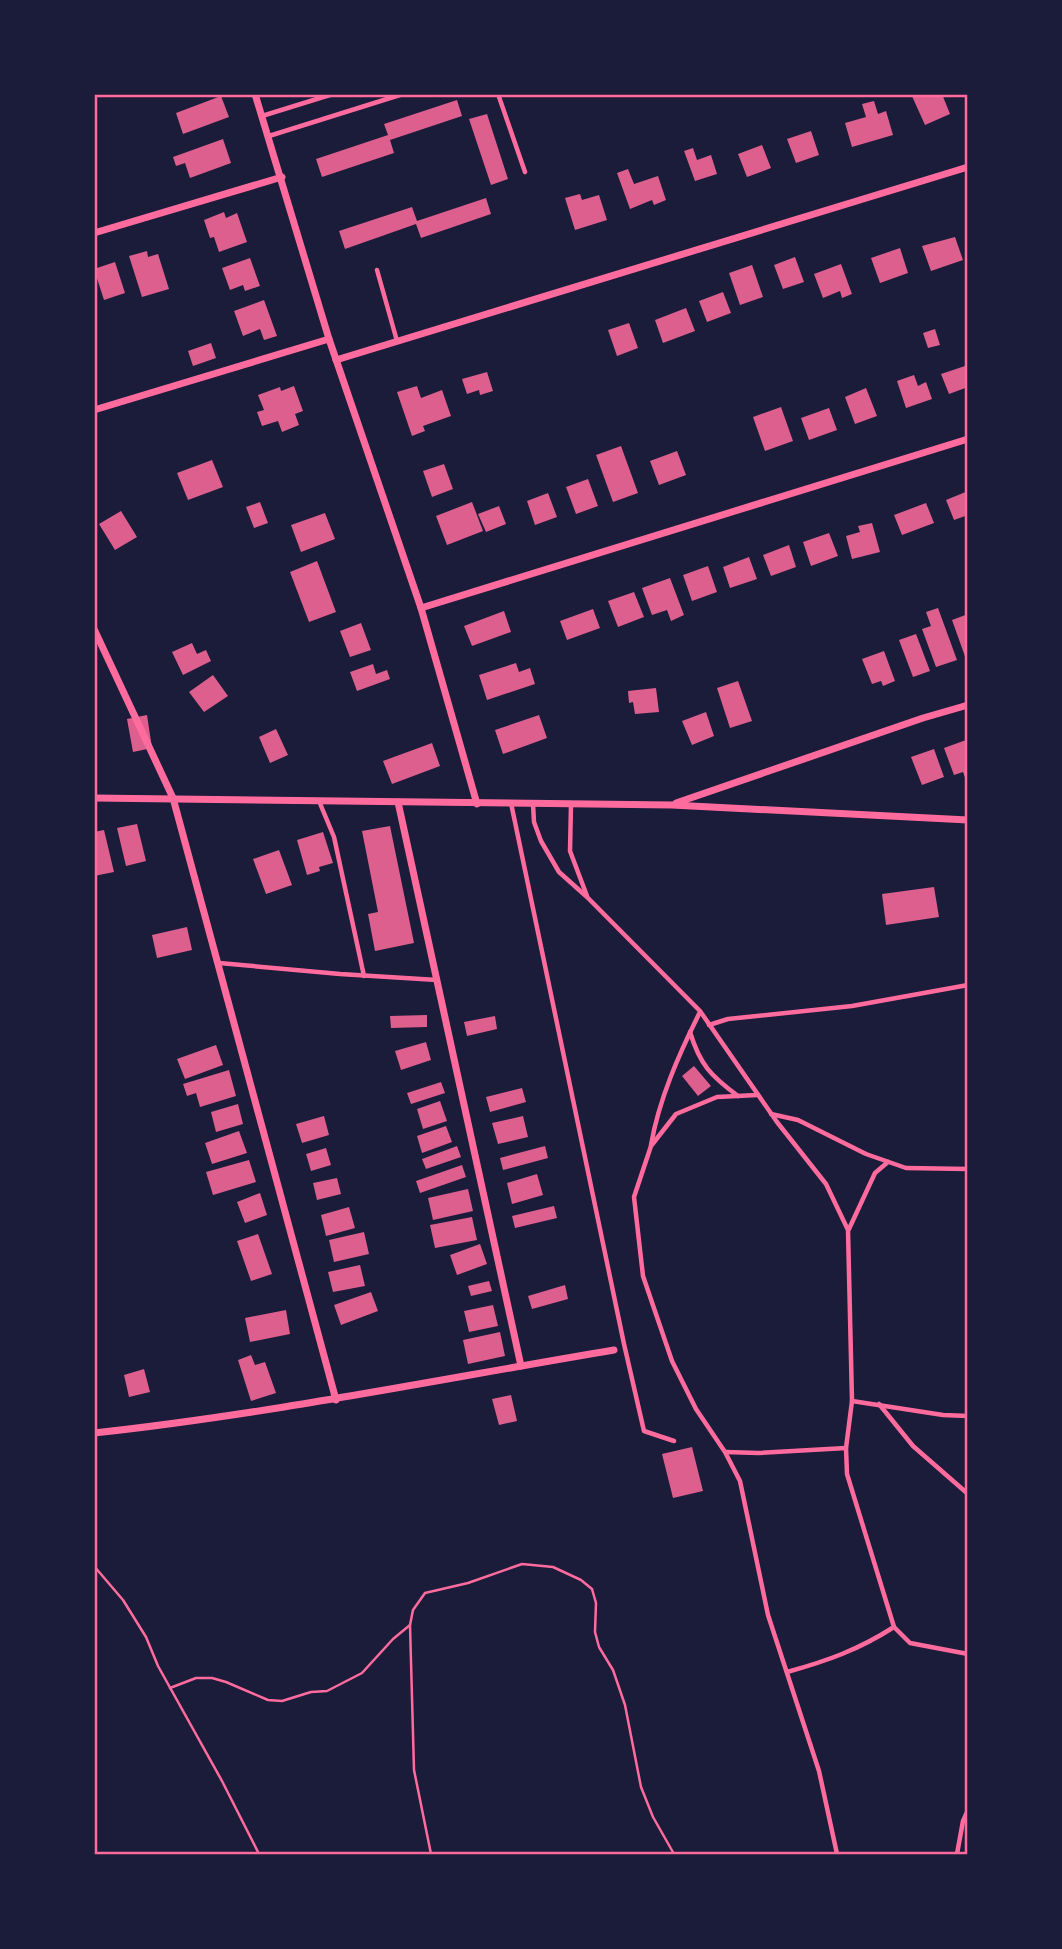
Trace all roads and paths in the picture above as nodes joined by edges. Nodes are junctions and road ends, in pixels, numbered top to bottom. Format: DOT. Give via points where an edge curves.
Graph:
graph roads {
  1 [pos="256,94"];
  2 [pos="333,94"];
  3 [pos="403,94"];
  4 [pos="498,94"];
  5 [pos="262,116"];
  6 [pos="269,136"];
  7 [pos="968,167"];
  8 [pos="525,172"];
  9 [pos="282,177"];
  10 [pos="94,233"];
  11 [pos="377,270"];
  12 [pos="329,339"];
  13 [pos="397,341"];
  14 [pos="336,360"];
  15 [pos="94,410"];
  16 [pos="968,439"];
  17 [pos="421,608"];
  18 [pos="94,629"];
  19 [pos="968,705"];
  20 [pos="94,798"];
  21 [pos="173,798"];
  22 [pos="319,801"];
  23 [pos="398,802"];
  24 [pos="511,803"];
  25 [pos="477,804"];
  26 [pos="533,804"];
  27 [pos="571,805"];
  28 [pos="672,805"];
  29 [pos="968,820"];
  30 [pos="587,897"];
  31 [pos="218,963"];
  32 [pos="364,976"];
  33 [pos="437,980"];
  34 [pos="968,985"];
  35 [pos="700,1011"];
  36 [pos="709,1025"];
  37 [pos="690,1032"];
  38 [pos="758,1095"];
  39 [pos="739,1096"];
  40 [pos="771,1114"];
  41 [pos="651,1146"];
  42 [pos="889,1162"];
  43 [pos="968,1169"];
  44 [pos="848,1230"];
  45 [pos="614,1350"];
  46 [pos="521,1366"];
  47 [pos="336,1400"];
  48 [pos="852,1401"];
  49 [pos="879,1404"];
  50 [pos="968,1416"];
  51 [pos="94,1433"];
  52 [pos="674,1441"];
  53 [pos="846,1448"];
  54 [pos="725,1452"];
  55 [pos="968,1494"];
  56 [pos="94,1566"];
  57 [pos="410,1625"];
  58 [pos="894,1627"];
  59 [pos="968,1654"];
  60 [pos="787,1672"];
  61 [pos="170,1688"];
  62 [pos="968,1810"];
  63 [pos="259,1854"];
  64 [pos="431,1854"];
  65 [pos="674,1854"];
  66 [pos="837,1854"];
  67 [pos="957,1854"];
  1 -- 5 [label="street"];
  2 -- 5 [label="lane"];
  3 -- 6 [label="lane"];
  4 -- 8 [label="lane"];
  5 -- 6 [label="street"];
  6 -- 9 [label="street"];
  7 -- 13 [label="street"];
  9 -- 10 [label="street"];
  9 -- 12 [label="street"];
  11 -- 13 [label="lane"];
  12 -- 14 [label="street"];
  12 -- 15 [label="street"];
  13 -- 14 [label="street"];
  14 -- 17 [label="street"];
  16 -- 17 [label="street"];
  17 -- 25 [label="street"];
  18 -- 21 [label="street"];
  19 -- 28 [label="street"];
  20 -- 21 [label="street"];
  21 -- 22 [label="street"];
  21 -- 31 [label="street"];
  22 -- 23 [label="street"];
  22 -- 32 [label="lane" via="334,837"];
  23 -- 25 [label="street"];
  23 -- 33 [label="street"];
  24 -- 25 [label="street"];
  24 -- 26 [label="street"];
  24 -- 52 [label="lane" via="644,1431"];
  26 -- 27 [label="street"];
  26 -- 30 [label="lane" via="541,841 559,873"];
  27 -- 28 [label="street"];
  27 -- 30 [label="lane" via="570,851"];
  28 -- 29 [label="street"];
  30 -- 35 [label="lane"];
  31 -- 32 [label="lane"];
  31 -- 47 [label="street"];
  32 -- 33 [label="lane"];
  33 -- 46 [label="street"];
  34 -- 36 [label="lane"];
  35 -- 36 [label="lane"];
  35 -- 37 [label="lane"];
  36 -- 38 [label="lane"];
  37 -- 39 [label="lane" via="698,1055 716,1080"];
  37 -- 41 [label="lane" via="655,1122"];
  38 -- 39 [label="lane"];
  38 -- 40 [label="lane"];
  39 -- 41 [label="lane" via="718,1097 676,1114"];
  40 -- 42 [label="lane" via="798,1119"];
  40 -- 44 [label="lane" via="826,1184"];
  41 -- 54 [label="lane" via="634,1198 643,1276 672,1361"];
  42 -- 43 [label="lane" via="906,1168"];
  42 -- 44 [label="lane" via="875,1173"];
  44 -- 48 [label="lane"];
  45 -- 46 [label="street"];
  46 -- 47 [label="street"];
  47 -- 51 [label="street"];
  48 -- 49 [label="lane"];
  48 -- 53 [label="lane"];
  49 -- 50 [label="lane"];
  49 -- 55 [label="lane" via="913,1446"];
  53 -- 54 [label="lane"];
  53 -- 58 [label="lane" via="847,1474"];
  54 -- 60 [label="lane" via="740,1481 768,1615"];
  56 -- 61 [label="path" via="123,1600"];
  57 -- 61 [label="path" via="362,1673 327,1690 282,1701 212,1678 196,1678"];
  57 -- 64 [label="path" via="414,1770"];
  57 -- 65 [label="path" via="413,1610 425,1593 522,1564 553,1567 592,1589 595,1632 625,1705 641,1787"];
  58 -- 59 [label="lane" via="910,1643"];
  58 -- 60 [label="lane" via="831,1660"];
  60 -- 66 [label="lane" via="819,1771"];
  61 -- 63 [label="path"];
  62 -- 67 [label="lane"];
}
